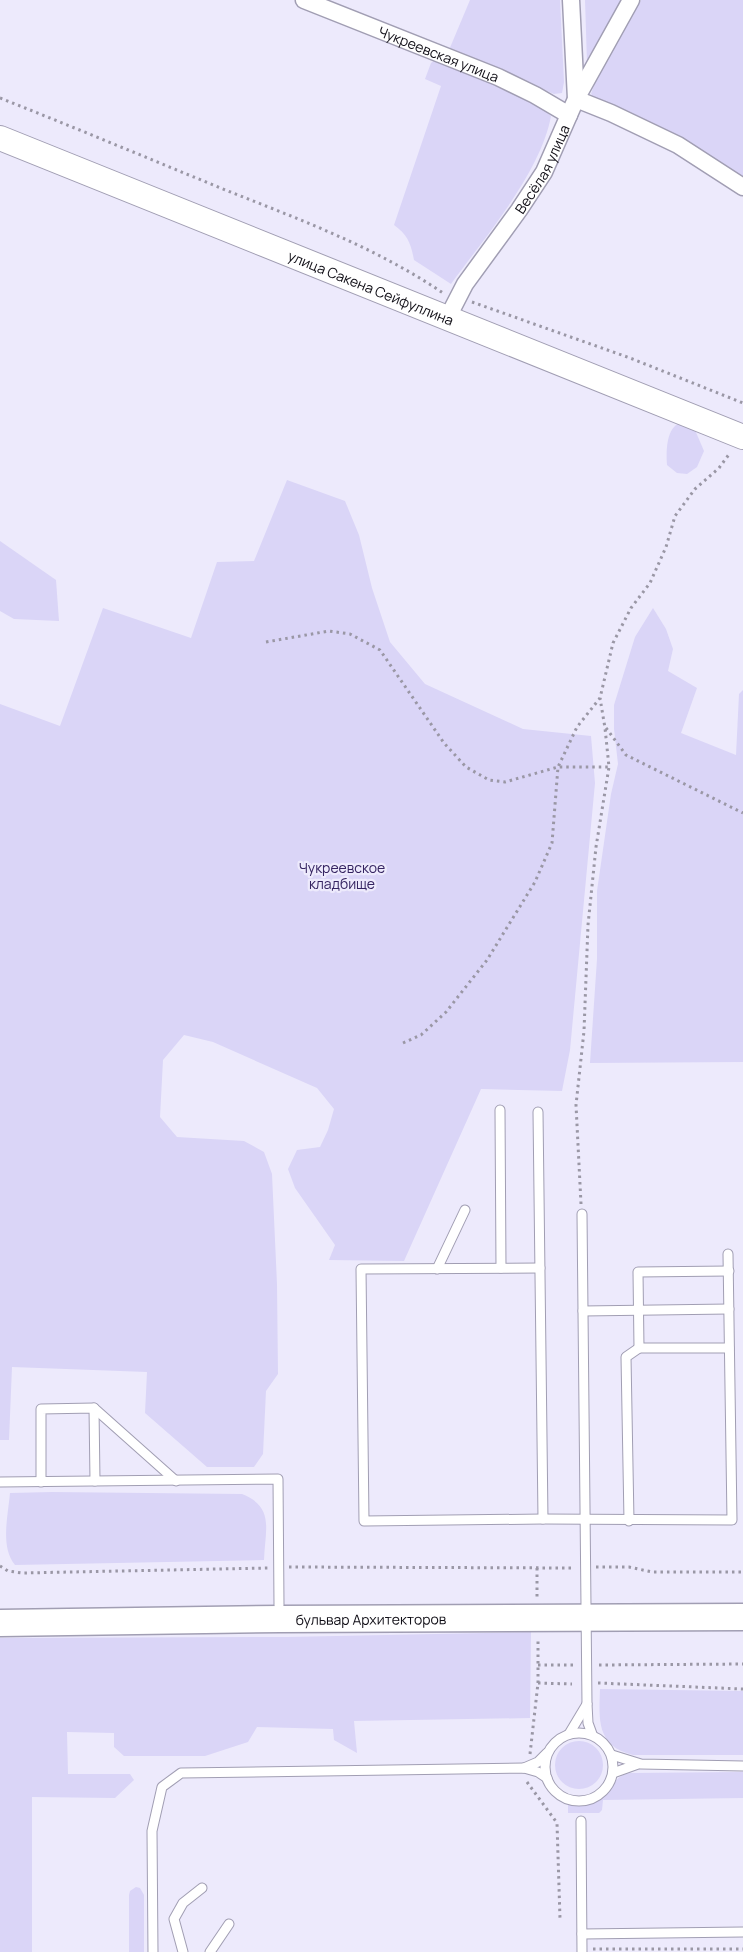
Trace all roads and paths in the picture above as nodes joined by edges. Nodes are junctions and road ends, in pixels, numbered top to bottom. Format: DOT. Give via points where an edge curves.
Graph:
graph roads {
  1 [pos="304,0"];
  2 [pos="571,0"];
  3 [pos="631,0"];
  4 [pos="0,98"];
  5 [pos="576,99"];
  6 [pos="569,115"];
  7 [pos="0,138"];
  8 [pos="743,187"];
  9 [pos="453,307"];
  10 [pos="743,404"];
  11 [pos="737,445"];
  12 [pos="266,642"];
  13 [pos="600,698"];
  14 [pos="605,728"];
  15 [pos="558,767"];
  16 [pos="609,767"];
  17 [pos="743,813"];
  18 [pos="404,1043"];
  19 [pos="500,1110"];
  20 [pos="538,1112"];
  21 [pos="465,1210"];
  22 [pos="582,1214"];
  23 [pos="728,1254"];
  24 [pos="501,1268"];
  25 [pos="540,1268"];
  26 [pos="437,1269"];
  27 [pos="729,1271"];
  28 [pos="729,1309"];
  29 [pos="639,1310"];
  30 [pos="583,1311"];
  31 [pos="639,1348"];
  32 [pos="729,1348"];
  33 [pos="94,1408"];
  34 [pos="95,1481"];
  35 [pos="176,1481"];
  36 [pos="0,1482"];
  37 [pos="42,1482"];
  38 [pos="543,1519"];
  39 [pos="585,1520"];
  40 [pos="629,1520"];
  41 [pos="629,1567"];
  42 [pos="743,1572"];
  43 [pos="743,1600"];
  44 [pos="280,1605"];
  45 [pos="0,1606"];
  46 [pos="586,1610"];
  47 [pos="743,1617"];
  48 [pos="0,1623"];
  49 [pos="628,1664"];
  50 [pos="743,1664"];
  51 [pos="572,1684"];
  52 [pos="598,1684"];
  53 [pos="743,1690"];
  54 [pos="587,1704"];
  55 [pos="569,1734"];
  56 [pos="592,1734"];
  57 [pos="548,1752"];
  58 [pos="612,1756"];
  59 [pos="641,1764"];
  60 [pos="743,1766"];
  61 [pos="524,1768"];
  62 [pos="613,1773"];
  63 [pos="547,1778"];
  64 [pos="581,1821"];
  65 [pos="202,1888"];
  66 [pos="560,1919"];
  67 [pos="229,1924"];
  68 [pos="743,1932"];
  69 [pos="582,1934"];
  70 [pos="743,1949"];
  71 [pos="582,1951"];
  72 [pos="153,1952"];
  73 [pos="183,1952"];
  74 [pos="210,1952"];
  1 -- 6 [label="street, Чукреевская улица" via="498,78"];
  2 -- 5 [label="street, Весёлая улица"];
  3 -- 5 [label="street"];
  4 -- 9 [label="path" via="374,253 445,295"];
  5 -- 6 [label="street, Весёлая улица"];
  5 -- 8 [label="street" via="678,145"];
  6 -- 9 [label="street, Весёлая улица" via="544,172"];
  7 -- 9 [label="main road, улица Сакена Сейфуллина"];
  9 -- 10 [label="path" via="630,358"];
  9 -- 11 [label="main road, улица Сакена Сейфуллина"];
  11 -- 13 [label="path" via="719,468 695,489 675,516 650,583 631,608 613,643"];
  12 -- 15 [label="path" via="329,631 350,634 380,650 444,743 466,766 489,780 505,782"];
  13 -- 14 [label="path"];
  13 -- 15 [label="path" via="577,727"];
  14 -- 16 [label="path"];
  14 -- 17 [label="path" via="626,755"];
  15 -- 16 [label="path"];
  15 -- 18 [label="path" via="552,842 535,882 487,960 446,1012 421,1035"];
  16 -- 22 [label="path" via="588,925 584,1031 576,1105"];
  19 -- 24 [label="lane"];
  20 -- 25 [label="lane"];
  21 -- 26 [label="lane"];
  22 -- 30 [label="lane"];
  23 -- 27 [label="lane"];
  24 -- 25 [label="lane"];
  24 -- 26 [label="lane"];
  25 -- 38 [label="lane"];
  26 -- 38 [label="lane" via="361,1269 364,1520"];
  27 -- 28 [label="lane"];
  27 -- 29 [label="lane" via="638,1272"];
  28 -- 29 [label="lane"];
  28 -- 32 [label="lane"];
  29 -- 30 [label="lane"];
  29 -- 31 [label="lane"];
  30 -- 39 [label="lane"];
  31 -- 32 [label="lane"];
  31 -- 40 [label="lane" via="626,1357"];
  32 -- 40 [label="lane" via="732,1520"];
  33 -- 34 [label="lane"];
  33 -- 35 [label="lane"];
  33 -- 37 [label="lane" via="41,1409"];
  34 -- 35 [label="lane"];
  34 -- 37 [label="lane"];
  35 -- 44 [label="lane" via="278,1479"];
  36 -- 37 [label="lane"];
  38 -- 39 [label="lane"];
  39 -- 40 [label="lane"];
  39 -- 46 [label="lane"];
  41 -- 42 [label="path" via="652,1572"];
  43 -- 46 [label="main road, бульвар Архитекторов"];
  44 -- 45 [label="main road, бульвар Архитекторов"];
  44 -- 46 [label="main road, бульвар Архитекторов"];
  46 -- 47 [label="main road, бульвар Архитекторов"];
  46 -- 48 [label="main road, бульвар Архитекторов"];
  46 -- 54 [label="lane"];
  49 -- 50 [label="path"];
  51 -- 61 [label="path" via="538,1683 529,1756"];
  52 -- 53 [label="path"];
  54 -- 55 [label="lane"];
  54 -- 56 [label="lane"];
  55 -- 56 [label="lane"];
  55 -- 57 [label="lane"];
  56 -- 58 [label="lane" via="607,1746"];
  57 -- 61 [label="lane" via="538,1762"];
  57 -- 63 [label="lane"];
  58 -- 59 [label="lane"];
  58 -- 62 [label="lane"];
  59 -- 60 [label="lane"];
  59 -- 62 [label="lane"];
  61 -- 63 [label="lane"];
  61 -- 66 [label="path" via="522,1776 557,1823"];
  61 -- 72 [label="lane" via="181,1773 162,1788 152,1832"];
  62 -- 63 [label="lane" via="603,1792 582,1801 561,1796"];
  64 -- 69 [label="lane"];
  65 -- 73 [label="lane" via="183,1903 174,1919"];
  67 -- 74 [label="lane"];
  68 -- 69 [label="lane"];
  69 -- 71 [label="lane"];
  70 -- 71 [label="path"];
}
